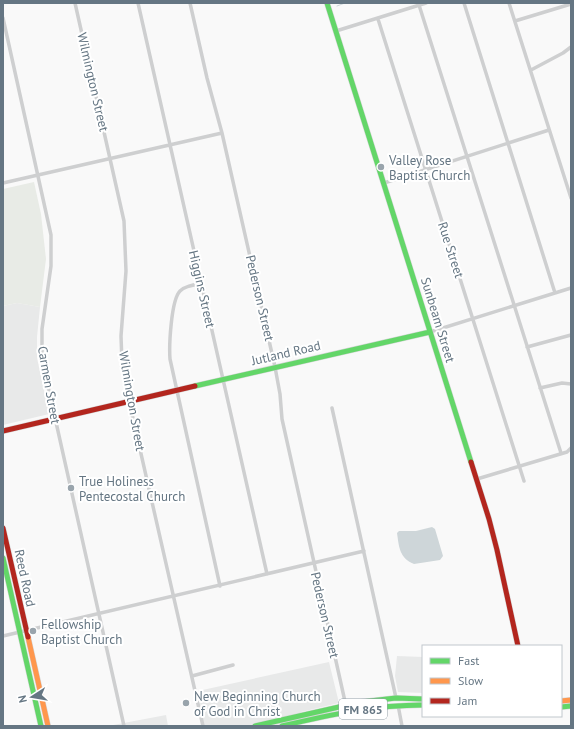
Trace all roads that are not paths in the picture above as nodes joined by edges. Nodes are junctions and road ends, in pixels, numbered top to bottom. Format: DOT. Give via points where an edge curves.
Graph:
graph roads {
  1 [pos="75,3"];
  2 [pos="138,3"];
  3 [pos="190,3"];
  4 [pos="327,3"];
  5 [pos="426,3"];
  6 [pos="464,3"];
  7 [pos="509,3"];
  8 [pos="571,4"];
  9 [pos="419,5"];
  10 [pos="3,18"];
  11 [pos="378,19"];
  12 [pos="515,21"];
  13 [pos="336,31"];
  14 [pos="571,47"];
  15 [pos="531,70"];
  16 [pos="549,130"];
  17 [pos="222,133"];
  18 [pos="508,143"];
  19 [pos="170,145"];
  20 [pos="467,156"];
  21 [pos="110,158"];
  22 [pos="426,169"];
  23 [pos="38,175"];
  24 [pos="3,183"];
  25 [pos="384,183"];
  26 [pos="571,198"];
  27 [pos="200,284"];
  28 [pos="571,288"];
  29 [pos="555,293"];
  30 [pos="513,306"];
  31 [pos="472,318"];
  32 [pos="430,332"];
  33 [pos="571,335"];
  34 [pos="527,347"];
  35 [pos="276,367"];
  36 [pos="222,379"];
  37 [pos="571,384"];
  38 [pos="540,388"];
  39 [pos="176,390"];
  40 [pos="129,401"];
  41 [pos="332,408"];
  42 [pos="55,418"];
  43 [pos="3,431"];
  44 [pos="571,448"];
  45 [pos="561,454"];
  46 [pos="519,466"];
  47 [pos="477,479"];
  48 [pos="524,481"];
  49 [pos="3,528"];
  50 [pos="364,552"];
  51 [pos="10,556"];
  52 [pos="3,558"];
  53 [pos="314,563"];
  54 [pos="267,574"];
  55 [pos="220,586"];
  56 [pos="174,596"];
  57 [pos="99,614"];
  58 [pos="26,631"];
  59 [pos="20,632"];
  60 [pos="3,636"];
  61 [pos="518,645"];
  62 [pos="233,665"];
  63 [pos="192,676"];
  64 [pos="396,698"];
  65 [pos="422,699"];
  66 [pos="346,705"];
  67 [pos="398,705"];
  68 [pos="422,705"];
  69 [pos="347,711"];
  70 [pos="45,714"];
  71 [pos="39,716"];
  72 [pos="299,716"];
  73 [pos="304,721"];
  74 [pos="41,726"];
  75 [pos="48,726"];
  76 [pos="124,726"];
  77 [pos="203,726"];
  78 [pos="256,726"];
  79 [pos="282,726"];
  80 [pos="402,726"];
  1 -- 21 [label="street, Wilmington Street"];
  2 -- 19 [label="street, Higgins Street"];
  3 -- 17 [label="street, Pederson Street"];
  4 -- 13 [label="street, Sunbeam Street"];
  5 -- 9 [label="street"];
  6 -- 18 [label="street"];
  7 -- 12 [label="street"];
  8 -- 12 [label="street"];
  9 -- 11 [label="street"];
  9 -- 20 [label="street"];
  10 -- 23 [label="street, Carmen Street"];
  11 -- 13 [label="street"];
  11 -- 22 [label="street, Rue Street"];
  12 -- 15 [label="street"];
  13 -- 25 [label="street, Sunbeam Street"];
  14 -- 15 [label="street"];
  15 -- 16 [label="street"];
  16 -- 18 [label="street"];
  16 -- 26 [label="street"];
  17 -- 19 [label="street"];
  17 -- 35 [label="street, Pederson Street"];
  18 -- 20 [label="street"];
  18 -- 29 [label="street"];
  19 -- 21 [label="street"];
  19 -- 27 [label="street, Higgins Street"];
  20 -- 22 [label="street"];
  20 -- 30 [label="street"];
  21 -- 23 [label="street"];
  21 -- 40 [label="street, Wilmington Street" via="124,221 126,271 121,336 122,363"];
  22 -- 25 [label="street"];
  22 -- 31 [label="street, Rue Street"];
  23 -- 24 [label="street"];
  23 -- 42 [label="street, Carmen Street" via="51,235 52,266 43,316 42,340 46,382"];
  25 -- 32 [label="street, Sunbeam Street"];
  27 -- 36 [label="street, Higgins Street"];
  27 -- 39 [label="street" via="188,286 179,292 175,300 169,340"];
  28 -- 29 [label="street, Jutland Road"];
  29 -- 30 [label="street, Jutland Road"];
  30 -- 31 [label="street, Jutland Road"];
  30 -- 34 [label="street"];
  31 -- 32 [label="street, Jutland Road"];
  31 -- 46 [label="street, Rue Street"];
  32 -- 35 [label="street, Jutland Road"];
  32 -- 47 [label="street, Sunbeam Street"];
  33 -- 34 [label="street"];
  34 -- 38 [label="street"];
  35 -- 36 [label="street, Jutland Road"];
  35 -- 53 [label="street, Pederson Street" via="282,419"];
  36 -- 39 [label="street, Jutland Road"];
  36 -- 54 [label="street, Higgins Street"];
  37 -- 38 [label="street" via="562,383"];
  38 -- 45 [label="street"];
  39 -- 40 [label="street, Jutland Road"];
  39 -- 55 [label="street"];
  40 -- 42 [label="street, Jutland Road"];
  40 -- 56 [label="street, Wilmington Street"];
  41 -- 50 [label="street"];
  42 -- 43 [label="street, Jutland Road"];
  42 -- 57 [label="street, Carmen Street"];
  44 -- 45 [label="street"];
  45 -- 46 [label="street"];
  46 -- 47 [label="street"];
  46 -- 48 [label="street, Rue Street"];
  47 -- 61 [label="street, Sunbeam Street" via="497,550"];
  49 -- 51 [label="street, Reed Road"];
  50 -- 53 [label="street"];
  50 -- 64 [label="street"];
  51 -- 52 [label="street"];
  51 -- 58 [label="street, Reed Road"];
  52 -- 59 [label="street, Reed Road"];
  53 -- 54 [label="street"];
  53 -- 66 [label="street, Pederson Street"];
  54 -- 55 [label="street"];
  55 -- 56 [label="street"];
  56 -- 57 [label="street"];
  56 -- 63 [label="street, Wilmington Street"];
  57 -- 58 [label="street"];
  57 -- 76 [label="street, Carmen Street"];
  58 -- 59 [label="street"];
  58 -- 70 [label="street, Reed Road"];
  59 -- 60 [label="street"];
  59 -- 71 [label="street, Reed Road"];
  62 -- 63 [label="street"];
  63 -- 77 [label="street, Wilmington Street"];
  64 -- 65 [label="street, FM 865"];
  64 -- 66 [label="street, FM 865"];
  66 -- 69 [label="street, Pederson Street"];
  66 -- 72 [label="street, FM 865"];
  67 -- 68 [label="street, FM 865"];
  67 -- 69 [label="street, FM 865"];
  67 -- 80 [label="street"];
  69 -- 73 [label="street, FM 865"];
  70 -- 71 [label="street"];
  70 -- 75 [label="street, Reed Road"];
  71 -- 74 [label="street, Reed Road"];
  72 -- 73 [label="street"];
  72 -- 78 [label="street, FM 865"];
  73 -- 79 [label="street, FM 865"];
}
